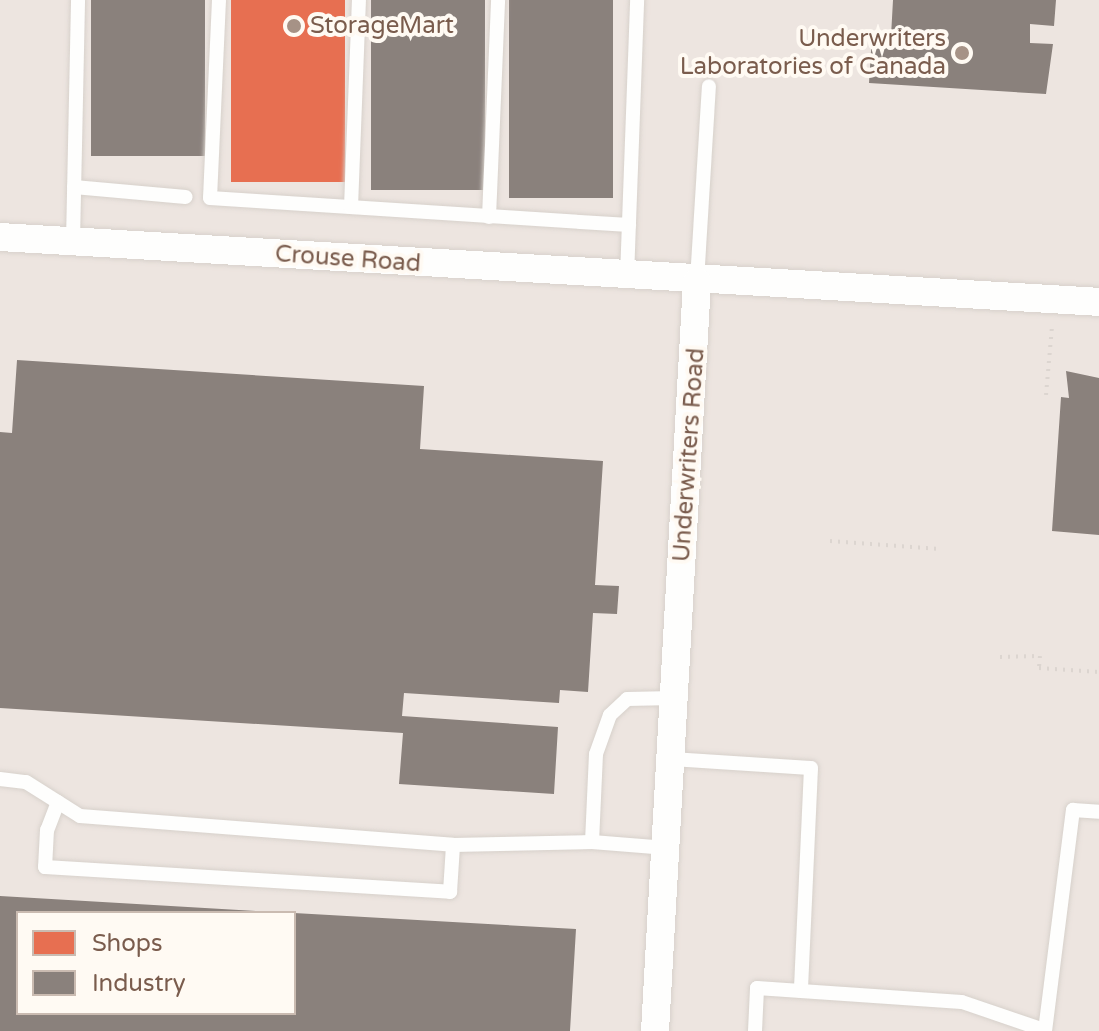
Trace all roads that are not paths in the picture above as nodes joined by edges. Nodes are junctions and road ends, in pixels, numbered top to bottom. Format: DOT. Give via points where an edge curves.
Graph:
graph roads {
  1 [pos="78,0"];
  2 [pos="219,0"];
  3 [pos="359,0"];
  4 [pos="498,0"];
  5 [pos="637,0"];
  6 [pos="709,86"];
  7 [pos="74,187"];
  8 [pos="186,197"];
  9 [pos="351,207"];
  10 [pos="489,217"];
  11 [pos="629,225"];
  12 [pos="0,237"];
  13 [pos="73,241"];
  14 [pos="627,277"];
  15 [pos="697,282"];
  16 [pos="1099,302"];
  17 [pos="674,698"];
  18 [pos="671,759"];
  19 [pos="0,779"];
  20 [pos="58,802"];
  21 [pos="1099,812"];
  22 [pos="592,842"];
  23 [pos="453,845"];
  24 [pos="667,848"];
  25 [pos="801,991"];
  26 [pos="1044,1030"];
  27 [pos="655,1031"];
  28 [pos="755,1031"];
  1 -- 7 [label="lane"];
  2 -- 9 [label="lane" via="210,198"];
  3 -- 9 [label="lane"];
  4 -- 10 [label="lane"];
  5 -- 11 [label="lane"];
  6 -- 15 [label="lane"];
  7 -- 8 [label="lane"];
  7 -- 13 [label="lane"];
  9 -- 10 [label="lane"];
  10 -- 11 [label="lane"];
  11 -- 14 [label="lane"];
  12 -- 13 [label="street, Crouse Road"];
  13 -- 14 [label="street, Crouse Road"];
  14 -- 15 [label="street, Crouse Road"];
  15 -- 16 [label="street"];
  15 -- 17 [label="street, Underwriters Road"];
  17 -- 18 [label="street, Underwriters Road"];
  17 -- 22 [label="lane" via="627,699 610,715 596,754"];
  18 -- 24 [label="street, Underwriters Road"];
  18 -- 25 [label="lane" via="811,768"];
  19 -- 20 [label="lane" via="26,782"];
  20 -- 23 [label="lane" via="80,816"];
  20 -- 23 [label="lane" via="47,830 45,867 450,892"];
  21 -- 26 [label="lane" via="1073,810"];
  22 -- 23 [label="lane"];
  22 -- 24 [label="lane"];
  24 -- 27 [label="street, Underwriters Road"];
  25 -- 26 [label="lane" via="962,1002"];
  25 -- 28 [label="lane" via="757,988"];
}
